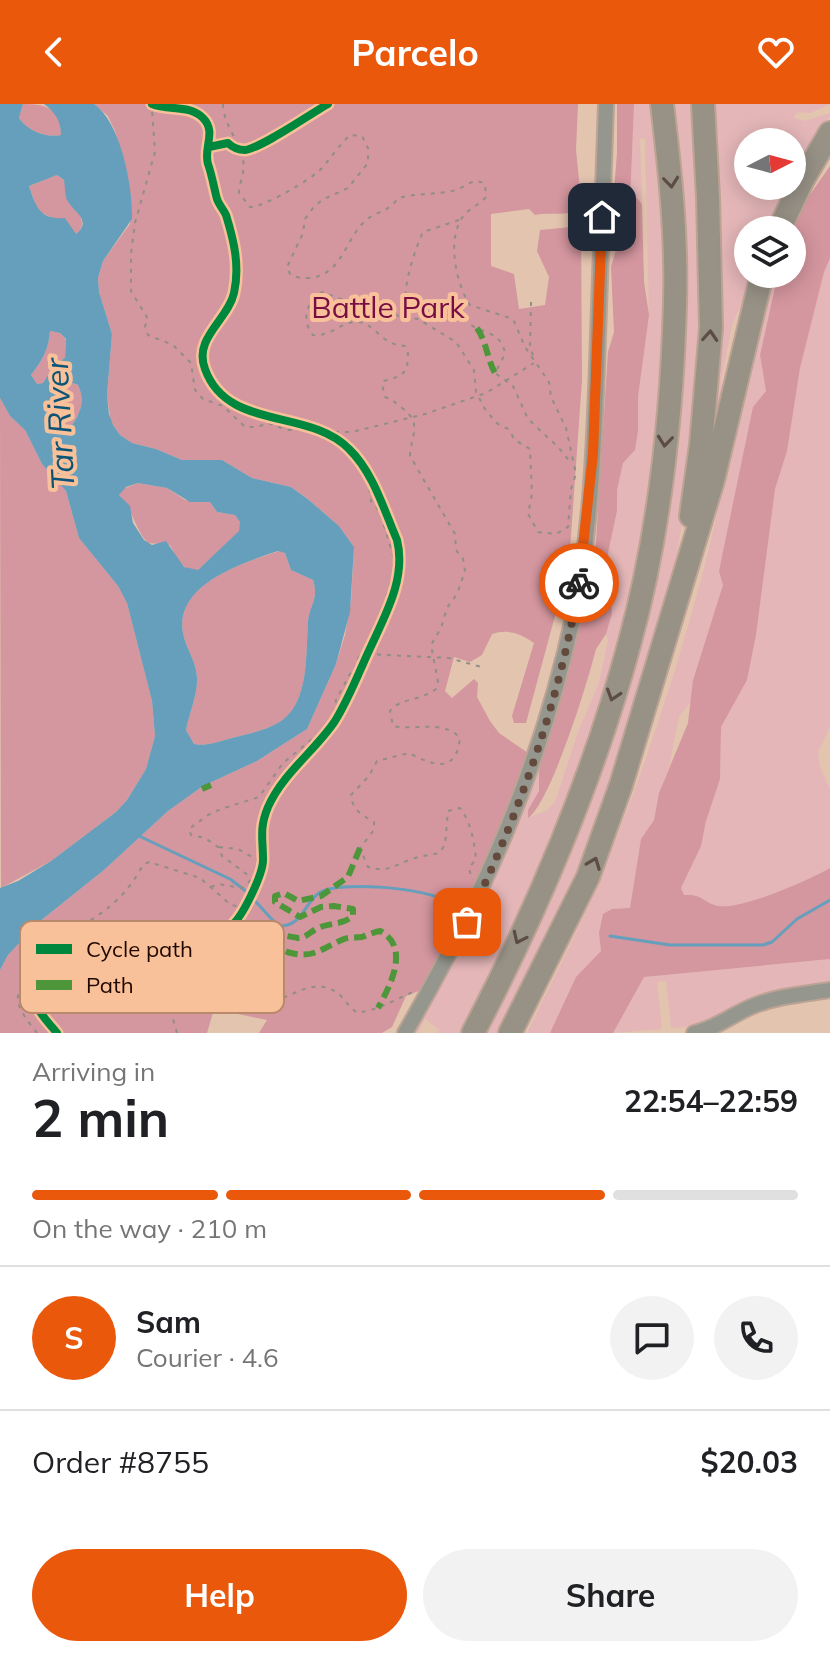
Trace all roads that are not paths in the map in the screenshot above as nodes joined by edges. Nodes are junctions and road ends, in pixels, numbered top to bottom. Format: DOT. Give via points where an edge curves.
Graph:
graph roads {
  1 [pos="606,104"];
  2 [pos="662,104"];
  3 [pos="703,104"];
  4 [pos="830,133"];
  5 [pos="786,216"];
  6 [pos="758,288"];
  7 [pos="660,662"];
  8 [pos="830,990"];
  9 [pos="405,1033"];
  10 [pos="473,1033"];
  11 [pos="510,1033"];
  12 [pos="694,1033"];
  1 -- 9 [label="street" via="593,454 575,610 520,801 467,922"];
  2 -- 10 [label="highway, one-way" via="673,199 675,302 665,444 650,546 629,645 569,820"];
  7 -- 3 [label="highway, one-way" via="687,541 711,328"];
  4 -- 5 [label="highway"];
  6 -- 7 [label="highway" via="713,480"];
  11 -- 7 [label="highway, one-way" via="588,877"];
  8 -- 12 [label="street" via="751,1006"];
}
